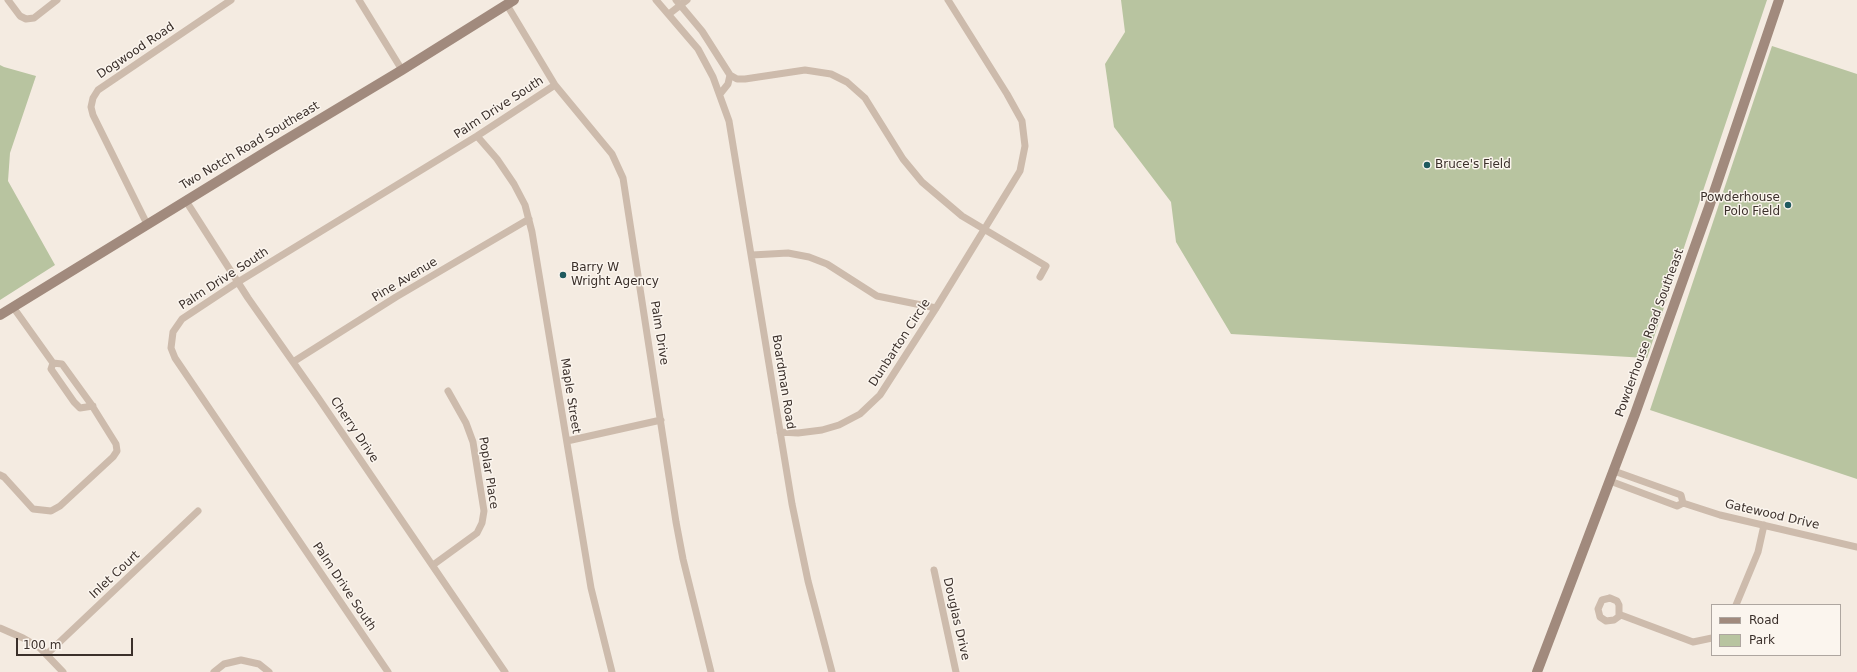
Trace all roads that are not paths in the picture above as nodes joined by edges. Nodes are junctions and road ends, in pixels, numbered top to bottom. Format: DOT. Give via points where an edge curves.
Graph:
graph roads {
  1 [pos="8,0"];
  2 [pos="57,0"];
  3 [pos="231,0"];
  4 [pos="359,0"];
  5 [pos="656,0"];
  6 [pos="948,0"];
  7 [pos="1779,0"];
  8 [pos="511,2"];
  9 [pos="681,2"];
  10 [pos="669,14"];
  11 [pos="402,70"];
  12 [pos="730,75"];
  13 [pos="555,86"];
  14 [pos="720,94"];
  15 [pos="477,136"];
  16 [pos="186,200"];
  17 [pos="529,219"];
  18 [pos="147,224"];
  19 [pos="985,230"];
  20 [pos="752,255"];
  21 [pos="1040,277"];
  22 [pos="238,282"];
  23 [pos="13,307"];
  24 [pos="936,308"];
  25 [pos="0,316"];
  26 [pos="294,362"];
  27 [pos="53,363"];
  28 [pos="448,391"];
  29 [pos="92,406"];
  30 [pos="661,420"];
  31 [pos="780,432"];
  32 [pos="566,441"];
  33 [pos="1614,471"];
  34 [pos="0,475"];
  35 [pos="1610,481"];
  36 [pos="1683,502"];
  37 [pos="198,511"];
  38 [pos="1764,526"];
  39 [pos="1857,547"];
  40 [pos="433,565"];
  41 [pos="934,570"];
  42 [pos="1736,604"];
  43 [pos="1620,615"];
  44 [pos="0,628"];
  45 [pos="1711,638"];
  46 [pos="47,654"];
  47 [pos="63,672"];
  48 [pos="214,672"];
  49 [pos="269,672"];
  50 [pos="388,672"];
  51 [pos="505,672"];
  52 [pos="612,672"];
  53 [pos="711,672"];
  54 [pos="832,672"];
  55 [pos="956,672"];
  56 [pos="1538,672"];
  1 -- 2 [label="street" via="20,16 26,19 34,18"];
  3 -- 18 [label="street, Dogwood Road" via="98,90 93,98 93,116"];
  4 -- 11 [label="street"];
  5 -- 10 [label="street, Boardman Road"];
  6 -- 19 [label="street, Dunbarton Circle" via="1022,121 1025,138 1025,155 1020,171"];
  7 -- 33 [label="street, Powderhouse Road Southeast" via="1709,208"];
  8 -- 11 [label="street, Two Notch Road Southeast"];
  8 -- 13 [label="street, Palm Drive"];
  9 -- 10 [label="street"];
  9 -- 12 [label="street"];
  10 -- 14 [label="street, Boardman Road" via="698,49"];
  11 -- 16 [label="street, Two Notch Road Southeast"];
  12 -- 14 [label="street" via="728,84"];
  12 -- 19 [label="street" via="737,79 745,79 805,70 823,72 847,82 865,98 903,159 922,182 944,202"];
  13 -- 15 [label="street, Palm Drive South"];
  13 -- 30 [label="street, Palm Drive" via="612,154 623,178"];
  14 -- 20 [label="street, Boardman Road" via="729,121"];
  15 -- 17 [label="street, Maple Street" via="506,171"];
  15 -- 22 [label="street, Palm Drive South"];
  16 -- 18 [label="street, Two Notch Road Southeast"];
  16 -- 22 [label="street, Cherry Drive"];
  17 -- 26 [label="street, Pine Avenue" via="390,301"];
  17 -- 32 [label="street, Maple Street"];
  18 -- 23 [label="street, Two Notch Road Southeast"];
  19 -- 21 [label="street" via="1046,266"];
  19 -- 24 [label="street, Dunbarton Circle"];
  20 -- 24 [label="street" via="788,253 809,257 827,264 877,296"];
  20 -- 31 [label="street, Boardman Road"];
  22 -- 26 [label="street, Cherry Drive"];
  22 -- 50 [label="street, Palm Drive South" via="178,322 171,337 173,353"];
  23 -- 25 [label="street, Two Notch Road Southeast"];
  23 -- 27 [label="street"];
  24 -- 31 [label="street, Dunbarton Circle" via="888,384 860,414 822,430"];
  26 -- 40 [label="street, Cherry Drive"];
  27 -- 29 [label="street" via="62,364"];
  27 -- 29 [label="street" via="50,369 74,402 80,408"];
  28 -- 40 [label="street, Poplar Place" via="466,423 473,442 484,511 477,533"];
  29 -- 34 [label="street" via="116,444 117,451 114,457 60,506 51,511 33,508"];
  30 -- 32 [label="street"];
  30 -- 53 [label="street, Palm Drive" via="683,559"];
  31 -- 54 [label="street, Boardman Road" via="808,581"];
  32 -- 52 [label="street, Maple Street" via="591,588"];
  33 -- 35 [label="street, Powderhouse Road Southeast"];
  33 -- 36 [label="street, Gatewood Drive" via="1681,495"];
  35 -- 36 [label="street, Gatewood Drive" via="1677,506"];
  35 -- 56 [label="street, Powderhouse Road Southeast"];
  36 -- 38 [label="street, Gatewood Drive"];
  37 -- 46 [label="street, Inlet Court"];
  38 -- 39 [label="street, Gatewood Drive"];
  38 -- 42 [label="street" via="1753,565"];
  40 -- 51 [label="street, Cherry Drive"];
  41 -- 55 [label="street, Douglas Drive"];
  43 -- 45 [label="street" via="1693,642"];
  44 -- 46 [label="street" via="23,638"];
  46 -- 47 [label="street"];
  48 -- 49 [label="street" via="224,664 241,660 258,664"];
}
